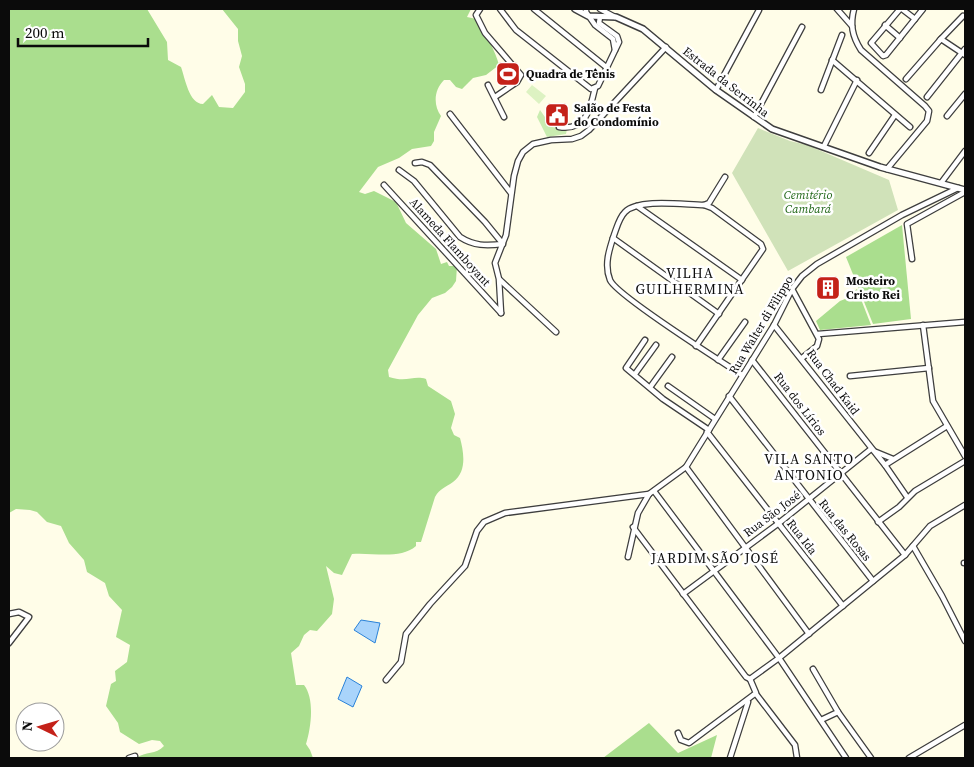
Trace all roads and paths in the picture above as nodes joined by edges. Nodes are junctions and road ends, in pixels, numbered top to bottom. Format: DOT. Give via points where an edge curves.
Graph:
graph roads {
  1 [pos="480,9"];
  2 [pos="500,9"];
  3 [pos="534,9"];
  4 [pos="575,9"];
  5 [pos="586,9"];
  6 [pos="600,9"];
  7 [pos="837,9"];
  8 [pos="854,9"];
  9 [pos="901,9"];
  10 [pos="924,9"];
  11 [pos="759,10"];
  12 [pos="588,16"];
  13 [pos="963,16"];
  14 [pos="600,17"];
  15 [pos="616,17"];
  16 [pos="915,19"];
  17 [pos="852,26"];
  18 [pos="885,26"];
  19 [pos="802,27"];
  20 [pos="842,34"];
  21 [pos="900,38"];
  22 [pos="940,40"];
  23 [pos="666,47"];
  24 [pos="615,51"];
  25 [pos="964,52"];
  26 [pos="832,60"];
  27 [pos="606,67"];
  28 [pos="906,79"];
  29 [pos="857,80"];
  30 [pos="488,84"];
  31 [pos="595,88"];
  32 [pos="716,90"];
  33 [pos="821,90"];
  34 [pos="965,94"];
  35 [pos="495,97"];
  36 [pos="927,97"];
  37 [pos="450,114"];
  38 [pos="895,115"];
  39 [pos="504,116"];
  40 [pos="947,116"];
  41 [pos="754,117"];
  42 [pos="559,127"];
  43 [pos="910,127"];
  44 [pos="824,146"];
  45 [pos="965,151"];
  46 [pos="869,152"];
  47 [pos="415,163"];
  48 [pos="887,169"];
  49 [pos="399,170"];
  50 [pos="725,177"];
  51 [pos="941,183"];
  52 [pos="384,185"];
  53 [pos="958,188"];
  54 [pos="965,191"];
  55 [pos="511,193"];
  56 [pos="704,205"];
  57 [pos="637,206"];
  58 [pos="613,238"];
  59 [pos="502,244"];
  60 [pos="912,259"];
  61 [pos="499,279"];
  62 [pos="742,280"];
  63 [pos="792,289"];
  64 [pos="718,314"];
  65 [pos="745,322"];
  66 [pos="965,322"];
  67 [pos="774,325"];
  68 [pos="923,325"];
  69 [pos="556,332"];
  70 [pos="818,334"];
  71 [pos="645,340"];
  72 [pos="656,345"];
  73 [pos="696,346"];
  74 [pos="672,357"];
  75 [pos="802,358"];
  76 [pos="718,360"];
  77 [pos="752,360"];
  78 [pos="929,368"];
  79 [pos="635,374"];
  80 [pos="742,376"];
  81 [pos="850,376"];
  82 [pos="651,386"];
  83 [pos="668,386"];
  84 [pos="729,396"];
  85 [pos="715,419"];
  86 [pos="947,426"];
  87 [pos="708,431"];
  88 [pos="873,451"];
  89 [pos="965,456"];
  90 [pos="893,459"];
  91 [pos="965,461"];
  92 [pos="885,465"];
  93 [pos="686,467"];
  94 [pos="841,474"];
  95 [pos="654,491"];
  96 [pos="649,494"];
  97 [pos="907,497"];
  98 [pos="808,499"];
  99 [pos="965,505"];
  100 [pos="878,522"];
  101 [pos="778,523"];
  102 [pos="633,527"];
  103 [pos="746,546"];
  104 [pos="913,546"];
  105 [pos="905,555"];
  106 [pos="628,557"];
  107 [pos="714,570"];
  108 [pos="873,581"];
  109 [pos="683,594"];
  110 [pos="843,606"];
  111 [pos="9,614"];
  112 [pos="809,634"];
  113 [pos="965,641"];
  114 [pos="9,643"];
  115 [pos="780,658"];
  116 [pos="813,670"];
  117 [pos="750,679"];
  118 [pos="386,680"];
  119 [pos="756,694"];
  120 [pos="748,701"];
  121 [pos="838,712"];
  122 [pos="821,720"];
  123 [pos="965,725"];
  124 [pos="678,733"];
  125 [pos="135,756"];
  126 [pos="129,758"];
  127 [pos="730,758"];
  128 [pos="797,758"];
  129 [pos="846,758"];
  130 [pos="871,758"];
  131 [pos="910,758"];
  1 -- 35 [label="street" via="476,16 484,33 521,75 517,82"];
  2 -- 31 [label="street" via="516,30 588,88"];
  3 -- 27 [label="street"];
  4 -- 12 [label="street, Estrada da Serrinha"];
  5 -- 12 [label="street"];
  6 -- 15 [label="street"];
  7 -- 17 [label="street"];
  8 -- 17 [label="street"];
  9 -- 16 [label="street"];
  9 -- 18 [label="street"];
  10 -- 16 [label="street"];
  11 -- 32 [label="street"];
  12 -- 14 [label="street, Estrada da Serrinha"];
  12 -- 24 [label="street" via="613,39"];
  13 -- 22 [label="street"];
  14 -- 15 [label="street, Estrada da Serrinha"];
  14 -- 24 [label="street" via="599,23 620,42"];
  15 -- 23 [label="street, Estrada da Serrinha" via="643,30"];
  16 -- 21 [label="street"];
  17 -- 48 [label="street" via="854,39 861,50 929,111 928,121"];
  18 -- 21 [label="street"];
  18 -- 21 [label="street" via="871,43 881,55 886,55"];
  19 -- 41 [label="street"];
  20 -- 26 [label="street"];
  22 -- 25 [label="street"];
  22 -- 28 [label="street"];
  23 -- 32 [label="street, Estrada da Serrinha"];
  23 -- 55 [label="street" via="589,130 572,139 533,144 523,152"];
  24 -- 27 [label="street"];
  25 -- 36 [label="street"];
  26 -- 29 [label="street"];
  26 -- 33 [label="street"];
  27 -- 31 [label="street"];
  29 -- 38 [label="street"];
  29 -- 44 [label="street"];
  30 -- 35 [label="street"];
  31 -- 42 [label="street" via="590,108 581,122 570,128"];
  32 -- 41 [label="street, Estrada da Serrinha"];
  34 -- 40 [label="street"];
  35 -- 39 [label="street"];
  37 -- 55 [label="street"];
  38 -- 43 [label="street"];
  38 -- 46 [label="street"];
  41 -- 44 [label="street, Estrada da Serrinha" via="772,129"];
  44 -- 48 [label="street, Estrada da Serrinha"];
  45 -- 51 [label="street"];
  47 -- 59 [label="street" via="430,165"];
  48 -- 51 [label="street, Estrada da Serrinha"];
  49 -- 59 [label="street" via="414,181 460,237 480,246"];
  50 -- 56 [label="street" via="709,203"];
  51 -- 53 [label="street, Estrada da Serrinha"];
  52 -- 61 [label="street, Alameda Flamboyant" via="501,312"];
  53 -- 54 [label="street, Estrada da Serrinha"];
  53 -- 63 [label="street, Rua Walter di Filippo" via="902,215 817,264"];
  54 -- 60 [label="street" via="907,224"];
  55 -- 59 [label="street" via="509,219"];
  56 -- 57 [label="street"];
  56 -- 62 [label="street" via="763,246"];
  57 -- 58 [label="street" via="621,217"];
  57 -- 62 [label="street"];
  58 -- 64 [label="street"];
  58 -- 73 [label="street" via="607,268 614,286"];
  59 -- 61 [label="street" via="495,263"];
  61 -- 69 [label="street"];
  62 -- 64 [label="street"];
  63 -- 67 [label="street, Rua Walter di Filippo"];
  63 -- 70 [label="street"];
  64 -- 73 [label="street"];
  65 -- 76 [label="street"];
  66 -- 68 [label="street"];
  67 -- 75 [label="street, Rua Chad Kaid"];
  67 -- 77 [label="street, Rua Walter di Filippo"];
  68 -- 70 [label="street"];
  68 -- 78 [label="street"];
  70 -- 75 [label="street" via="817,346"];
  71 -- 79 [label="street" via="626,365"];
  72 -- 79 [label="street"];
  73 -- 76 [label="street"];
  74 -- 82 [label="street"];
  75 -- 88 [label="street, Rua Chad Kaid"];
  76 -- 80 [label="street"];
  77 -- 80 [label="street, Rua Walter di Filippo"];
  77 -- 94 [label="street, Rua dos Lírios"];
  78 -- 81 [label="street"];
  78 -- 86 [label="street" via="933,401"];
  79 -- 82 [label="street, Rua Ida"];
  80 -- 84 [label="street, Rua Walter di Filippo"];
  82 -- 87 [label="street, Rua Ida"];
  83 -- 85 [label="street"];
  84 -- 85 [label="street, Rua Walter di Filippo"];
  84 -- 98 [label="street, Rua das Rosas"];
  85 -- 87 [label="street, Rua Walter di Filippo"];
  86 -- 89 [label="street"];
  86 -- 90 [label="street"];
  87 -- 93 [label="street, Rua Walter di Filippo"];
  87 -- 101 [label="street, Rua Ida"];
  88 -- 90 [label="street"];
  88 -- 92 [label="street, Rua Chad Kaid"];
  88 -- 94 [label="street, Rua São José"];
  90 -- 92 [label="street"];
  91 -- 97 [label="street"];
  92 -- 97 [label="street, Rua Chad Kaid"];
  93 -- 95 [label="street, Rua Walter di Filippo"];
  93 -- 103 [label="street"];
  94 -- 98 [label="street, Rua São José"];
  94 -- 100 [label="street, Rua dos Lírios"];
  95 -- 96 [label="street, Rua Walter di Filippo"];
  95 -- 107 [label="street"];
  96 -- 102 [label="street"];
  96 -- 118 [label="street" via="505,513 484,522 477,531 465,566 406,634 401,662"];
  97 -- 100 [label="street"];
  98 -- 101 [label="street, Rua São José"];
  98 -- 108 [label="street, Rua das Rosas"];
  99 -- 104 [label="street" via="930,526"];
  100 -- 105 [label="street, Rua dos Lírios"];
  101 -- 103 [label="street, Rua São José"];
  101 -- 110 [label="street, Rua Ida"];
  102 -- 106 [label="street"];
  102 -- 109 [label="street"];
  103 -- 107 [label="street, Rua São José"];
  103 -- 112 [label="street"];
  104 -- 105 [label="street"];
  104 -- 113 [label="street"];
  105 -- 108 [label="street"];
  107 -- 109 [label="street, Rua São José"];
  107 -- 115 [label="street"];
  108 -- 110 [label="street"];
  109 -- 117 [label="street" via="746,678"];
  110 -- 112 [label="street"];
  111 -- 114 [label="street" via="19,612 29,617"];
  112 -- 115 [label="street"];
  115 -- 117 [label="street"];
  115 -- 122 [label="street"];
  116 -- 121 [label="street"];
  117 -- 119 [label="street"];
  119 -- 120 [label="street"];
  119 -- 128 [label="street" via="795,745"];
  120 -- 124 [label="street" via="689,743 681,740"];
  120 -- 127 [label="street"];
  121 -- 122 [label="street"];
  121 -- 130 [label="street"];
  122 -- 129 [label="street"];
  123 -- 131 [label="street"];
  125 -- 126 [label="street"];
}
